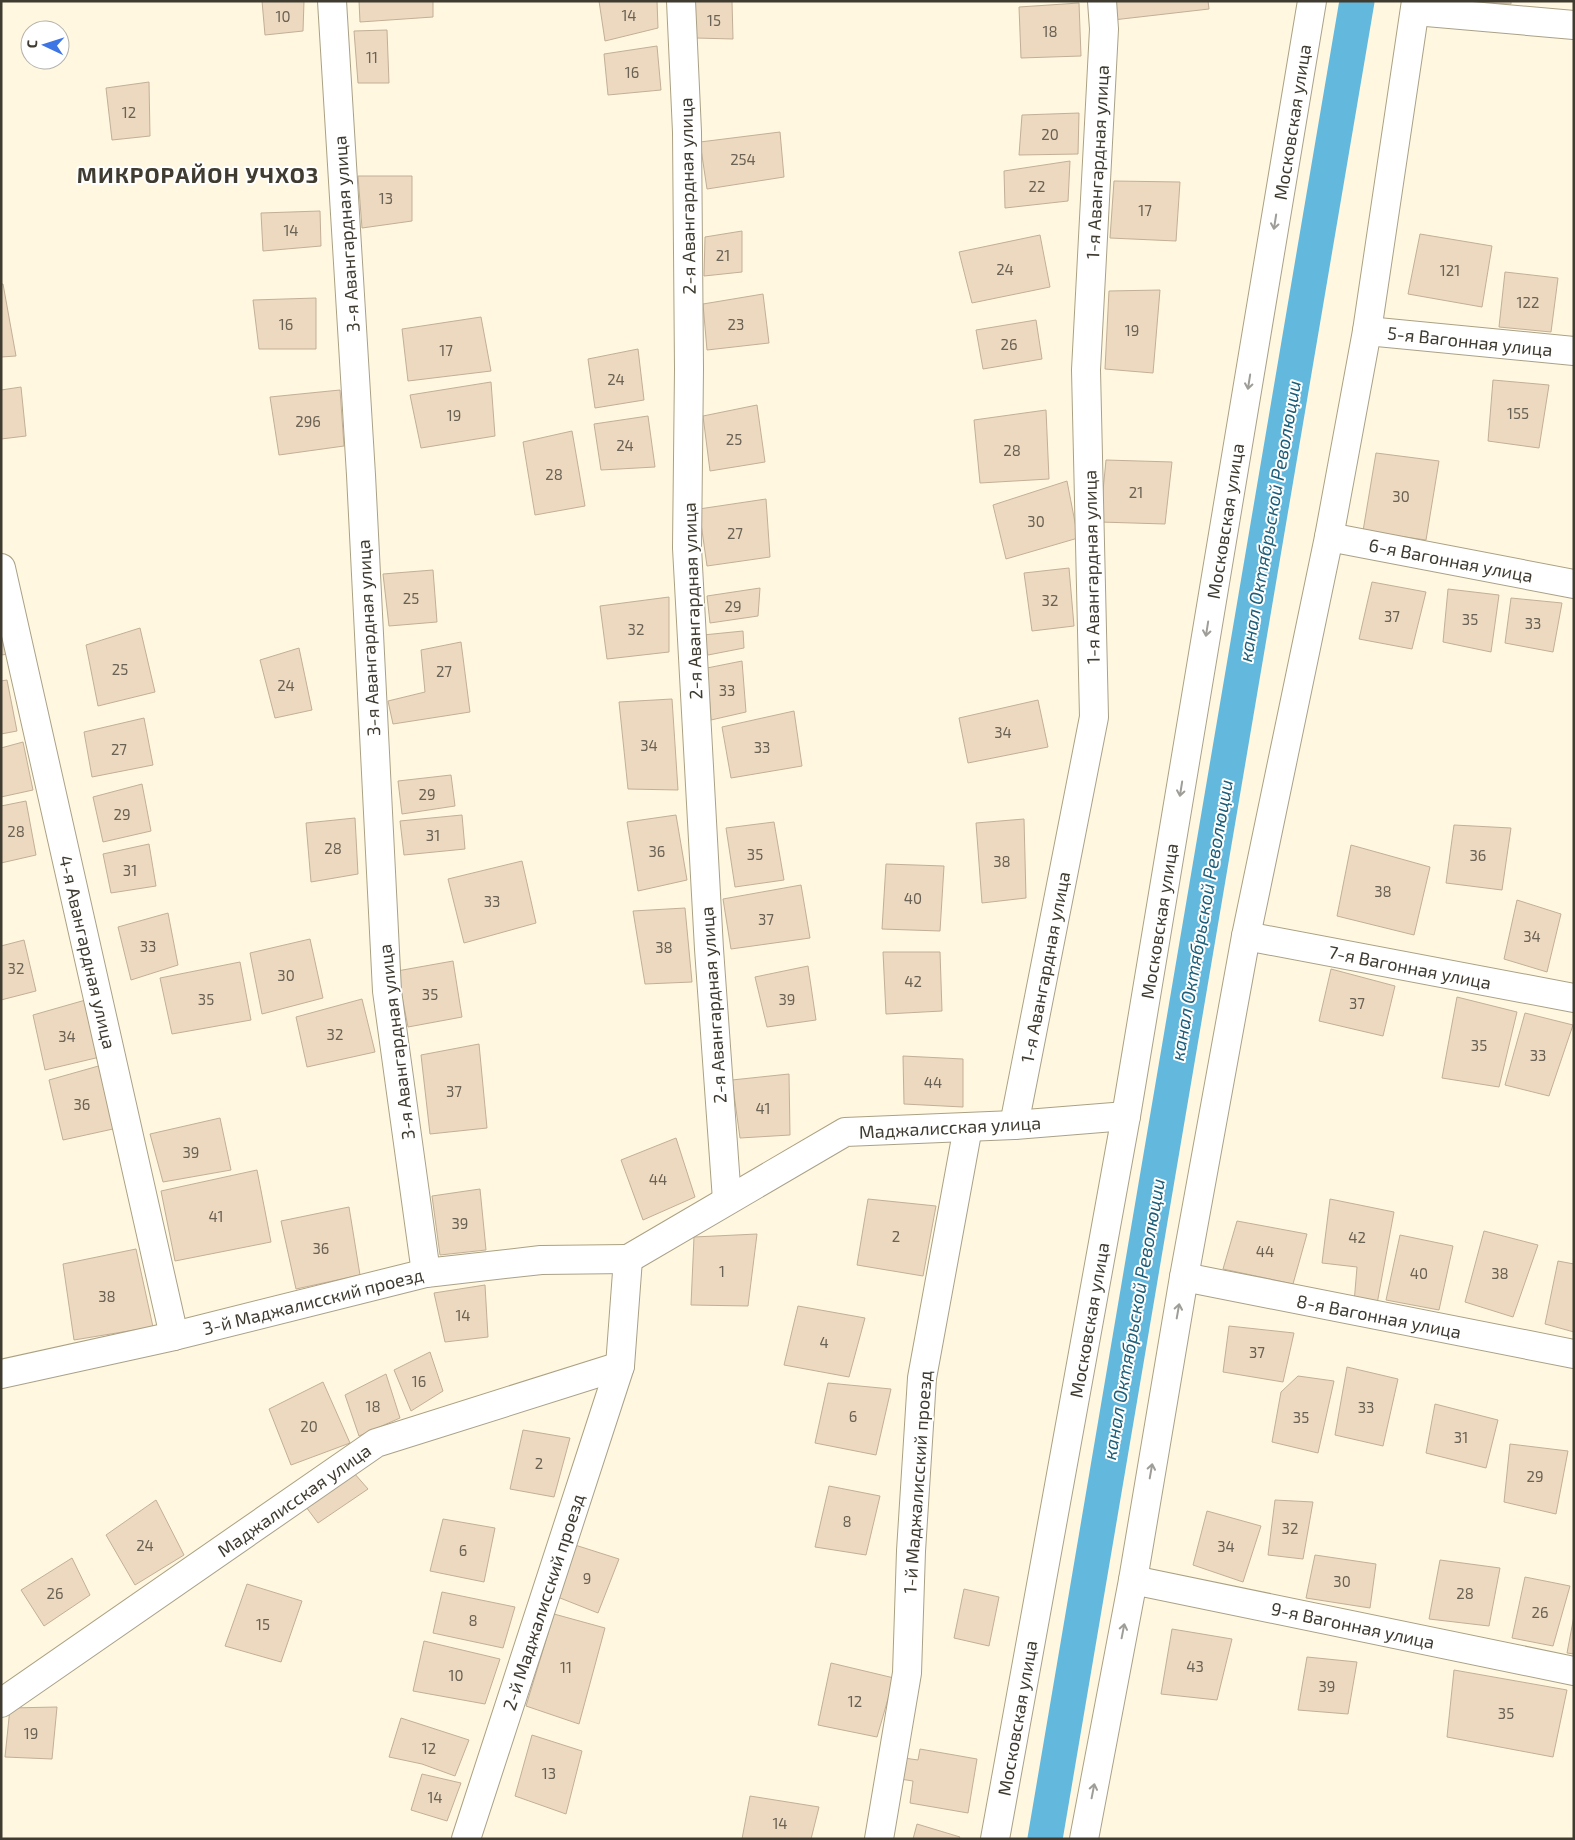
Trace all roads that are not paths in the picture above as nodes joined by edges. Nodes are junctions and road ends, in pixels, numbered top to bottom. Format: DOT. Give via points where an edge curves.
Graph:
graph roads {
  1 [pos="332,1"];
  2 [pos="680,1"];
  3 [pos="1102,1"];
  4 [pos="1312,1"];
  5 [pos="1415,6"];
  6 [pos="1574,25"];
  7 [pos="1367,331"];
  8 [pos="1574,351"];
  9 [pos="1329,536"];
  10 [pos="1,568"];
  11 [pos="1574,584"];
  12 [pos="1246,936"];
  13 [pos="1574,998"];
  14 [pos="1126,1116"];
  15 [pos="1014,1125"];
  16 [pos="968,1127"];
  17 [pos="727,1200"];
  18 [pos="628,1259"];
  19 [pos="426,1273"];
  20 [pos="1184,1277"];
  21 [pos="174,1336"];
  22 [pos="1574,1354"];
  23 [pos="620,1366"];
  24 [pos="1,1374"];
  25 [pos="1133,1580"];
  26 [pos="1574,1671"];
  27 [pos="1,1703"];
  28 [pos="466,1839"];
  29 [pos="880,1839"];
  30 [pos="995,1839"];
  31 [pos="1084,1839"];
  1 -- 19 [label="street, 3-я Авангардная улица" via="361,475 387,991"];
  2 -- 17 [label="street, 2-я Авангардная улица" via="687,132 688,548 709,949"];
  3 -- 15 [label="street, 1-я Авангардная улица" via="1104,28 1086,370 1094,717"];
  4 -- 14 [label="street, Московская улица, one-way"];
  5 -- 6 [label="street"];
  5 -- 7 [label="street"];
  7 -- 8 [label="street, 5-я Вагонная улица"];
  7 -- 9 [label="street"];
  9 -- 11 [label="street, 6-я Вагонная улица"];
  9 -- 12 [label="street"];
  10 -- 21 [label="street, 4-я Авангардная улица"];
  12 -- 13 [label="street, 7-я Вагонная улица"];
  12 -- 20 [label="street"];
  14 -- 15 [label="street, Маджалисская улица"];
  14 -- 30 [label="street, Московская улица"];
  15 -- 16 [label="street, Маджалисская улица"];
  16 -- 17 [label="street, Маджалисская улица" via="845,1132"];
  16 -- 29 [label="street, 1-й Маджалисский проезд" via="922,1378 907,1673"];
  17 -- 18 [label="street, Маджалисская улица"];
  18 -- 19 [label="street, 3-й Маджалисский проезд" via="541,1260"];
  18 -- 23 [label="street, 2-й Маджалисский проезд"];
  19 -- 21 [label="street, 3-й Маджалисский проезд"];
  20 -- 22 [label="street, 8-я Вагонная улица"];
  25 -- 20 [label="street, one-way"];
  21 -- 24 [label="street, 3-й Маджалисский проезд"];
  23 -- 27 [label="street, Маджалисская улица" via="376,1443"];
  23 -- 28 [label="street, 2-й Маджалисский проезд"];
  25 -- 26 [label="street, 9-я Вагонная улица"];
  31 -- 25 [label="street, one-way"];
}
